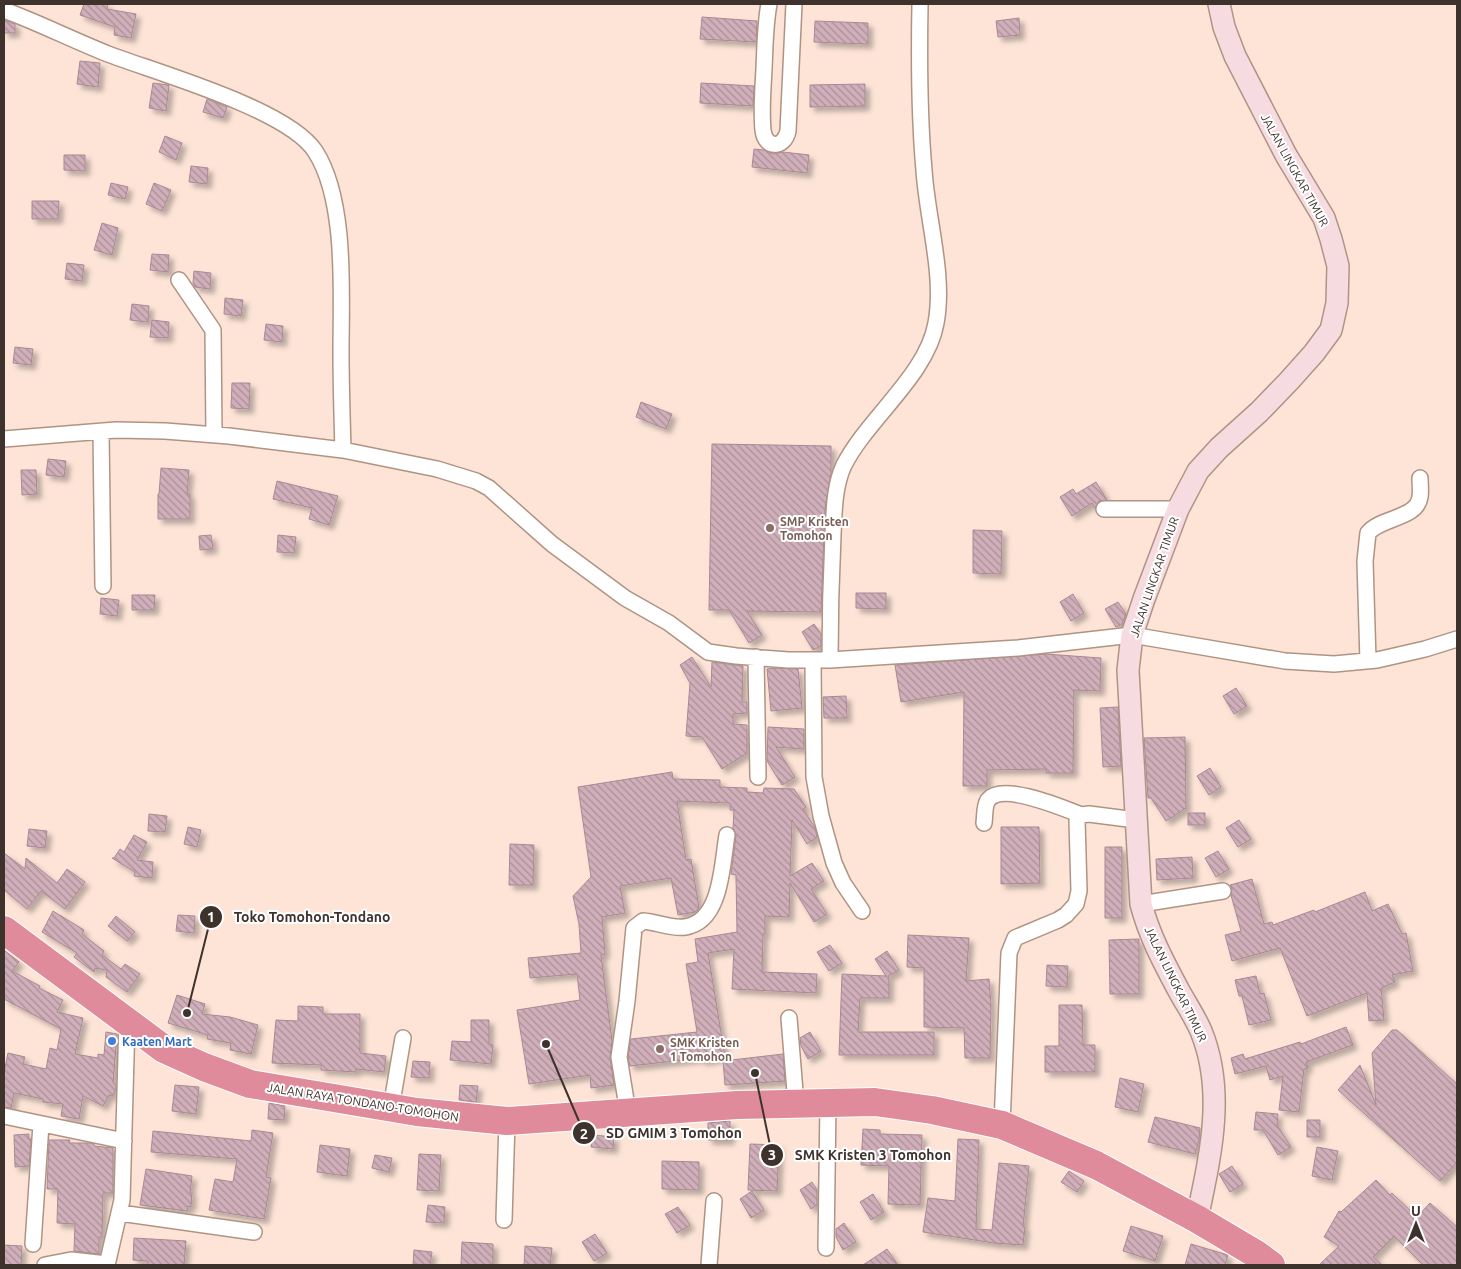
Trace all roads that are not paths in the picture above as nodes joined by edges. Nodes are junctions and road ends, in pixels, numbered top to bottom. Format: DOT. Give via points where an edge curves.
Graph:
graph roads {
  1 [pos="769,4"];
  2 [pos="794,4"];
  3 [pos="920,4"];
  4 [pos="1219,4"];
  5 [pos="4,10"];
  6 [pos="178,280"];
  7 [pos="101,432"];
  8 [pos="214,435"];
  9 [pos="4,439"];
  10 [pos="343,450"];
  11 [pos="1420,478"];
  12 [pos="1104,509"];
  13 [pos="1178,509"];
  14 [pos="103,586"];
  15 [pos="1132,635"];
  16 [pos="1457,639"];
  17 [pos="756,657"];
  18 [pos="813,660"];
  19 [pos="830,660"];
  20 [pos="1368,661"];
  21 [pos="758,777"];
  22 [pos="1080,815"];
  23 [pos="1136,820"];
  24 [pos="984,823"];
  25 [pos="726,835"];
  26 [pos="1223,891"];
  27 [pos="1141,904"];
  28 [pos="862,911"];
  29 [pos="4,930"];
  30 [pos="789,1018"];
  31 [pos="127,1021"];
  32 [pos="403,1038"];
  33 [pos="828,1103"];
  34 [pos="796,1104"];
  35 [pos="391,1108"];
  36 [pos="628,1113"];
  37 [pos="4,1116"];
  38 [pos="507,1122"];
  39 [pos="41,1124"];
  40 [pos="1002,1124"];
  41 [pos="124,1140"];
  42 [pos="714,1201"];
  43 [pos="120,1213"];
  44 [pos="1198,1218"];
  45 [pos="504,1220"];
  46 [pos="254,1232"];
  47 [pos="32,1244"];
  48 [pos="826,1248"];
  49 [pos="1260,1261"];
  50 [pos="45,1265"];
  51 [pos="107,1265"];
  52 [pos="709,1265"];
  1 -- 2 [label="street" via="763,131 767,141 777,144 785,140 788,131"];
  3 -- 19 [label="street" via="923,161 937,273 936,324 921,360 852,452 840,476 834,516"];
  4 -- 13 [label="main road, JALAN LINGKAR TIMUR" via="1235,56 1286,155 1324,218 1338,266 1337,303 1331,330 1314,353 1198,471"];
  5 -- 10 [label="street" via="106,54 242,104 284,125 314,150 326,172 340,237"];
  6 -- 8 [label="street" via="213,330"];
  7 -- 8 [label="street" via="165,431"];
  7 -- 9 [label="street"];
  7 -- 14 [label="street"];
  8 -- 10 [label="street"];
  10 -- 17 [label="street" via="437,469 476,481 496,493 579,565 708,652"];
  11 -- 20 [label="street" via="1420,499 1414,510 1380,524 1368,533 1365,561"];
  12 -- 13 [label="street"];
  13 -- 15 [label="main road, JALAN LINGKAR TIMUR"];
  15 -- 19 [label="street" via="1018,648"];
  15 -- 20 [label="street" via="1285,661 1334,664"];
  15 -- 23 [label="main road, JALAN LINGKAR TIMUR" via="1128,670"];
  16 -- 20 [label="street"];
  17 -- 18 [label="street"];
  17 -- 21 [label="street"];
  18 -- 19 [label="street"];
  18 -- 28 [label="street" via="814,777 821,816 842,883"];
  22 -- 23 [label="street"];
  22 -- 24 [label="street" via="1044,800 997,795 985,806"];
  22 -- 40 [label="street" via="1077,820 1079,891 1076,904 1058,920 1015,938 1009,952"];
  23 -- 27 [label="main road, JALAN LINGKAR TIMUR"];
  25 -- 36 [label="street" via="719,886 706,917 686,927 643,921 634,928 620,1051"];
  26 -- 27 [label="street"];
  27 -- 44 [label="main road, JALAN LINGKAR TIMUR" via="1155,944 1209,1054 1214,1118"];
  29 -- 31 [label="highway, JALAN RAYA TONDANO-TOMOHON"];
  30 -- 34 [label="street"];
  31 -- 35 [label="highway, JALAN RAYA TONDANO-TOMOHON" via="164,1049 250,1084"];
  31 -- 41 [label="street"];
  32 -- 35 [label="street"];
  33 -- 34 [label="highway, JALAN RAYA TONDANO-TOMOHON"];
  33 -- 40 [label="highway, JALAN RAYA TONDANO-TOMOHON" via="875,1102"];
  33 -- 48 [label="street"];
  34 -- 36 [label="highway, JALAN RAYA TONDANO-TOMOHON"];
  35 -- 38 [label="highway, JALAN RAYA TONDANO-TOMOHON"];
  36 -- 38 [label="highway, JALAN RAYA TONDANO-TOMOHON"];
  37 -- 39 [label="street"];
  38 -- 45 [label="street"];
  39 -- 41 [label="street"];
  39 -- 47 [label="street"];
  40 -- 44 [label="highway, JALAN RAYA TONDANO-TOMOHON" via="1096,1165"];
  41 -- 43 [label="street"];
  42 -- 52 [label="street"];
  43 -- 46 [label="street"];
  43 -- 51 [label="street"];
  44 -- 49 [label="highway, JALAN RAYA TONDANO-TOMOHON"];
  50 -- 51 [label="street" via="71,1260"];
}
